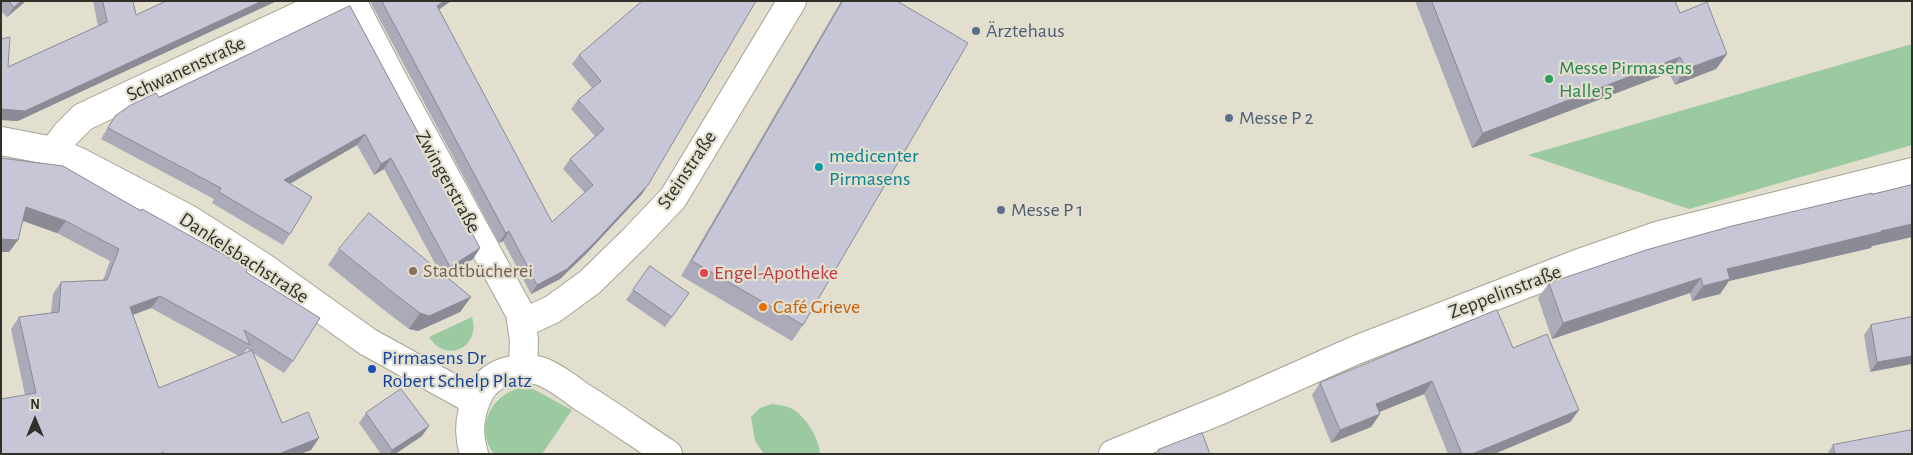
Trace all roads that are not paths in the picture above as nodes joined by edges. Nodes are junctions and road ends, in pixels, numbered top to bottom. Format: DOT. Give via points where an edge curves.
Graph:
graph roads {
  1 [pos="331,1"];
  2 [pos="352,1"];
  3 [pos="792,1"];
  4 [pos="1,141"];
  5 [pos="53,151"];
  6 [pos="1912,172"];
  7 [pos="521,321"];
  8 [pos="522,367"];
  9 [pos="475,401"];
  10 [pos="474,454"];
  11 [pos="668,454"];
  12 [pos="1113,454"];
  1 -- 5 [label="street, Schwanenstraße" via="83,117"];
  2 -- 7 [label="street, Zwingerstraße" via="520,313"];
  3 -- 7 [label="street, Steinstraße" via="673,198 590,282 554,309"];
  4 -- 5 [label="street, Dankelsbachstraße"];
  5 -- 9 [label="street, Dankelsbachstraße" via="190,220 263,267 368,342"];
  6 -- 12 [label="street, Zeppelinstraße" via="1660,235 1577,264 1356,350"];
  7 -- 8 [label="street, Zwingerstraße" via="524,340"];
  8 -- 9 [label="street" via="495,377 483,386"];
  8 -- 11 [label="street" via="550,375"];
  9 -- 10 [label="street" via="470,430"];
}
